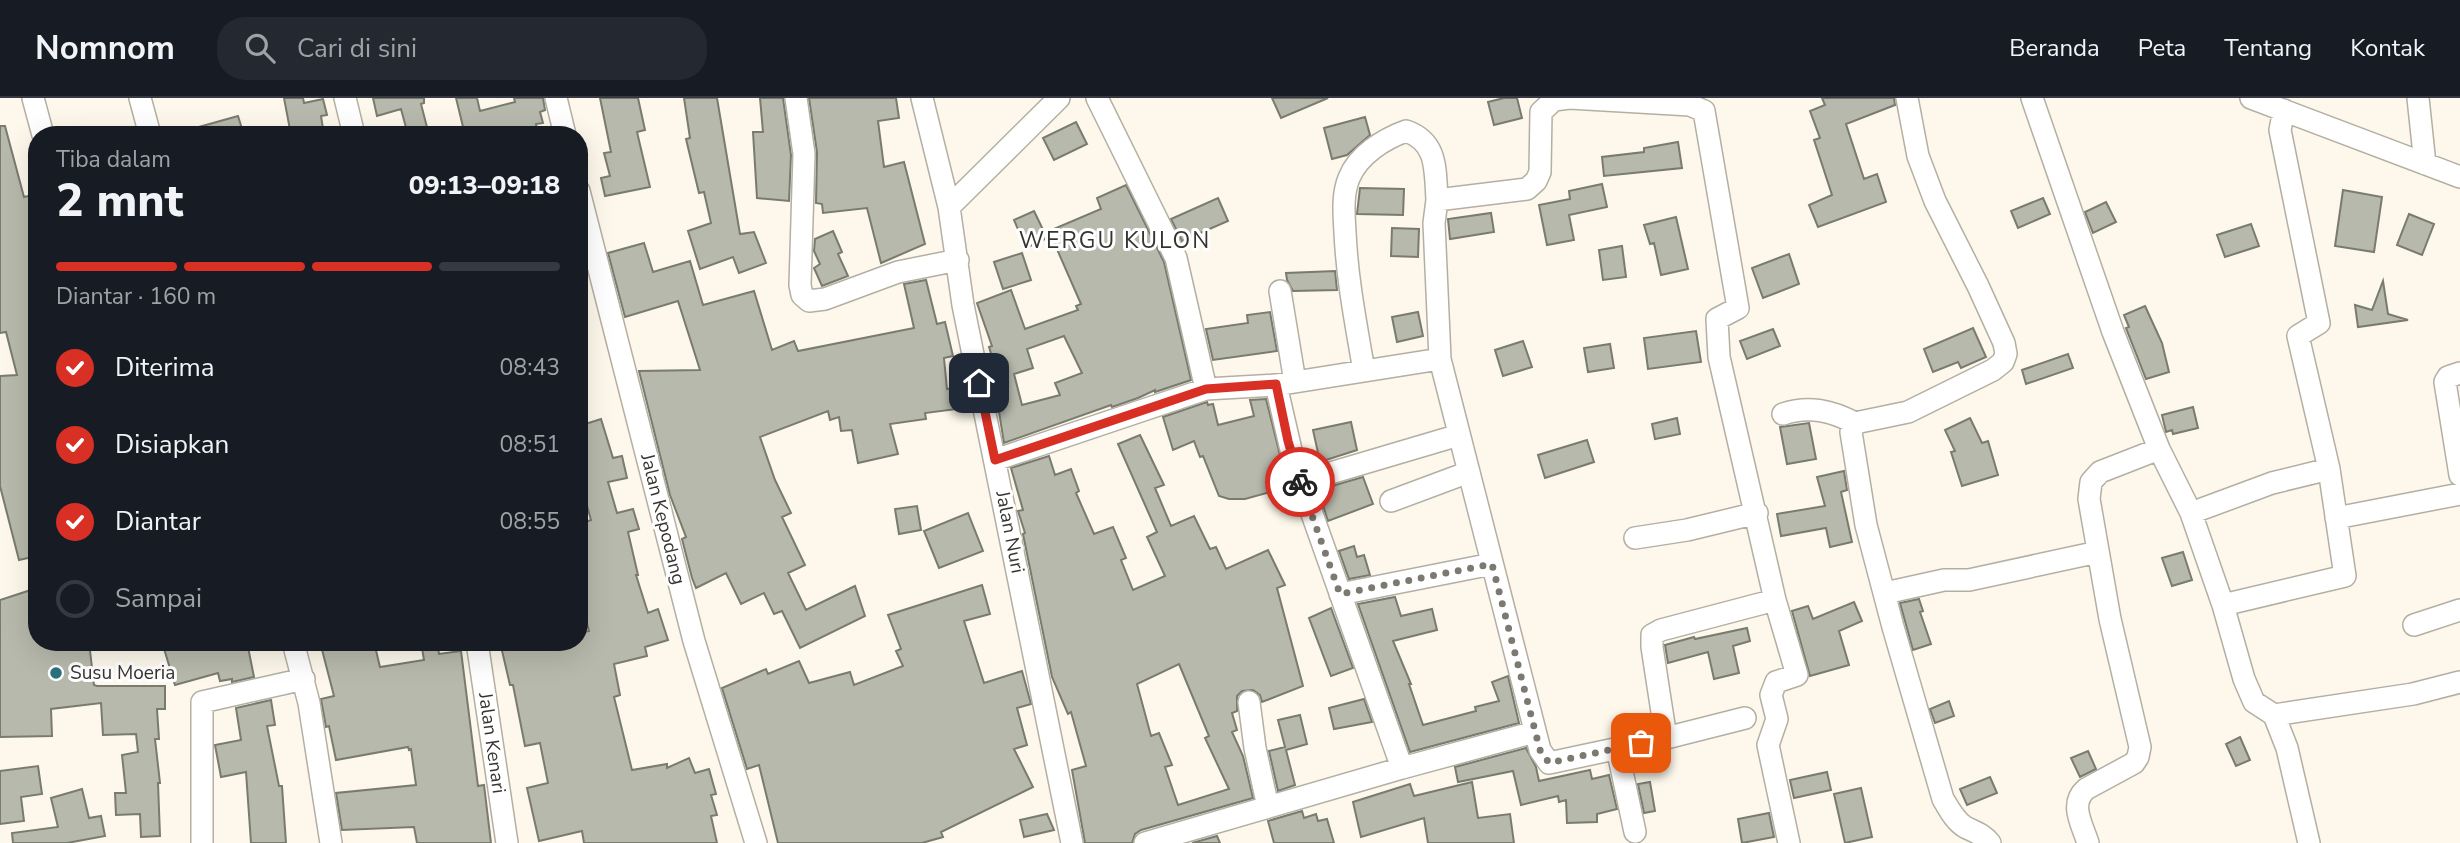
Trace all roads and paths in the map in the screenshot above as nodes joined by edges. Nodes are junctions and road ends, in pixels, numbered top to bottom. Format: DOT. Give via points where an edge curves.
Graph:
graph roads {
  1 [pos="33,98"];
  2 [pos="140,98"];
  3 [pos="345,98"];
  4 [pos="556,98"];
  5 [pos="796,98"];
  6 [pos="922,98"];
  7 [pos="1059,98"];
  8 [pos="1097,98"];
  9 [pos="1569,98"];
  10 [pos="1907,98"];
  11 [pos="2032,98"];
  12 [pos="2251,98"];
  13 [pos="2418,98"];
  14 [pos="1690,102"];
  15 [pos="2284,110"];
  16 [pos="41,126"];
  17 [pos="148,126"];
  18 [pos="352,126"];
  19 [pos="563,126"];
  20 [pos="2425,164"];
  21 [pos="2460,177"];
  22 [pos="1437,200"];
  23 [pos="949,206"];
  24 [pos="588,227"];
  25 [pos="958,260"];
  26 [pos="1280,291"];
  27 [pos="1440,359"];
  28 [pos="1364,371"];
  29 [pos="2460,373"];
  30 [pos="1286,383"];
  31 [pos="1206,389"];
  32 [pos="1783,414"];
  33 [pos="1856,423"];
  34 [pos="1459,435"];
  35 [pos="2160,449"];
  36 [pos="995,460"];
  37 [pos="2329,469"];
  38 [pos="1469,472"];
  39 [pos="2460,475"];
  40 [pos="1300,482"];
  41 [pos="2460,494"];
  42 [pos="1391,501"];
  43 [pos="1757,513"];
  44 [pos="2191,513"];
  45 [pos="2336,518"];
  46 [pos="1635,538"];
  47 [pos="2098,552"];
  48 [pos="1492,564"];
  49 [pos="1885,593"];
  50 [pos="1340,594"];
  51 [pos="1775,600"];
  52 [pos="2223,605"];
  53 [pos="2460,610"];
  54 [pos="2414,625"];
  55 [pos="296,651"];
  56 [pos="478,651"];
  57 [pos="304,679"];
  58 [pos="2460,682"];
  59 [pos="1249,702"];
  60 [pos="2274,715"];
  61 [pos="1745,718"];
  62 [pos="1535,732"];
  63 [pos="1666,738"];
  64 [pos="1617,748"];
  65 [pos="1402,768"];
  66 [pos="1268,807"];
  67 [pos="1635,832"];
  68 [pos="202,843"];
  69 [pos="331,843"];
  70 [pos="507,843"];
  71 [pos="756,843"];
  72 [pos="1072,843"];
  73 [pos="1144,843"];
  74 [pos="1789,843"];
  75 [pos="1990,843"];
  76 [pos="2088,843"];
  77 [pos="2309,843"];
  1 -- 16 [label="street"];
  2 -- 17 [label="street"];
  3 -- 18 [label="street"];
  4 -- 19 [label="street"];
  5 -- 25 [label="street" via="804,154 800,285 808,301 898,272"];
  6 -- 23 [label="street, Jalan Nuri"];
  7 -- 23 [label="street"];
  8 -- 31 [label="street" via="1176,258"];
  9 -- 14 [label="street"];
  9 -- 22 [label="street" via="1554,100 1541,112 1540,172 1527,189"];
  10 -- 33 [label="street" via="1918,156 1935,201 2006,354 1993,370 1908,412"];
  11 -- 35 [label="street" via="2113,332"];
  12 -- 15 [label="street"];
  13 -- 20 [label="street"];
  14 -- 43 [label="street" via="1704,111 1738,308 1717,319 1719,357"];
  15 -- 20 [label="street"];
  15 -- 37 [label="street" via="2280,130 2319,323 2298,336"];
  20 -- 21 [label="street"];
  22 -- 27 [label="street"];
  22 -- 28 [label="street" via="1432,154 1419,135 1406,131 1369,152 1349,178 1344,210 1347,276"];
  23 -- 25 [label="street, Jalan Nuri"];
  24 -- 71 [label="street, Jalan Kepodang" via="694,640"];
  25 -- 36 [label="street, Jalan Nuri"];
  26 -- 30 [label="street"];
  27 -- 28 [label="street"];
  27 -- 34 [label="street"];
  28 -- 30 [label="street"];
  29 -- 39 [label="street" via="2445,382"];
  30 -- 31 [label="street"];
  30 -- 40 [label="street" via="1288,441"];
  31 -- 36 [label="street"];
  32 -- 33 [label="street" via="1819,410"];
  33 -- 49 [label="street" via="1851,432 1866,525"];
  34 -- 38 [label="street"];
  34 -- 40 [label="street"];
  35 -- 44 [label="street"];
  35 -- 47 [label="street" via="2100,472 2091,482 2089,499"];
  36 -- 72 [label="street, Jalan Nuri"];
  37 -- 44 [label="street" via="2272,483"];
  37 -- 45 [label="street"];
  38 -- 42 [label="street"];
  38 -- 48 [label="street"];
  40 -- 50 [label="street"];
  41 -- 45 [label="street"];
  43 -- 46 [label="street"];
  43 -- 51 [label="street"];
  44 -- 52 [label="street"];
  45 -- 52 [label="street" via="2345,576"];
  47 -- 49 [label="street"];
  47 -- 76 [label="street" via="2140,747 2134,763 2079,794 2076,803"];
  48 -- 50 [label="street"];
  48 -- 62 [label="street"];
  49 -- 75 [label="street" via="1943,799 1954,817"];
  50 -- 65 [label="street"];
  51 -- 63 [label="street" via="1652,635"];
  51 -- 74 [label="street" via="1797,674 1776,682 1771,695 1777,719 1768,746"];
  52 -- 60 [label="street" via="2254,702"];
  53 -- 54 [label="street"];
  55 -- 57 [label="street"];
  56 -- 70 [label="street, Jalan Kenari"];
  57 -- 68 [label="street" via="202,702"];
  57 -- 69 [label="street"];
  58 -- 60 [label="street" via="2413,695"];
  59 -- 66 [label="street"];
  60 -- 77 [label="street" via="2287,748"];
  61 -- 63 [label="street"];
  62 -- 64 [label="street" via="1549,763"];
  62 -- 65 [label="street"];
  63 -- 64 [label="street"];
  64 -- 67 [label="street"];
  65 -- 66 [label="street"];
  66 -- 73 [label="street"];
}
